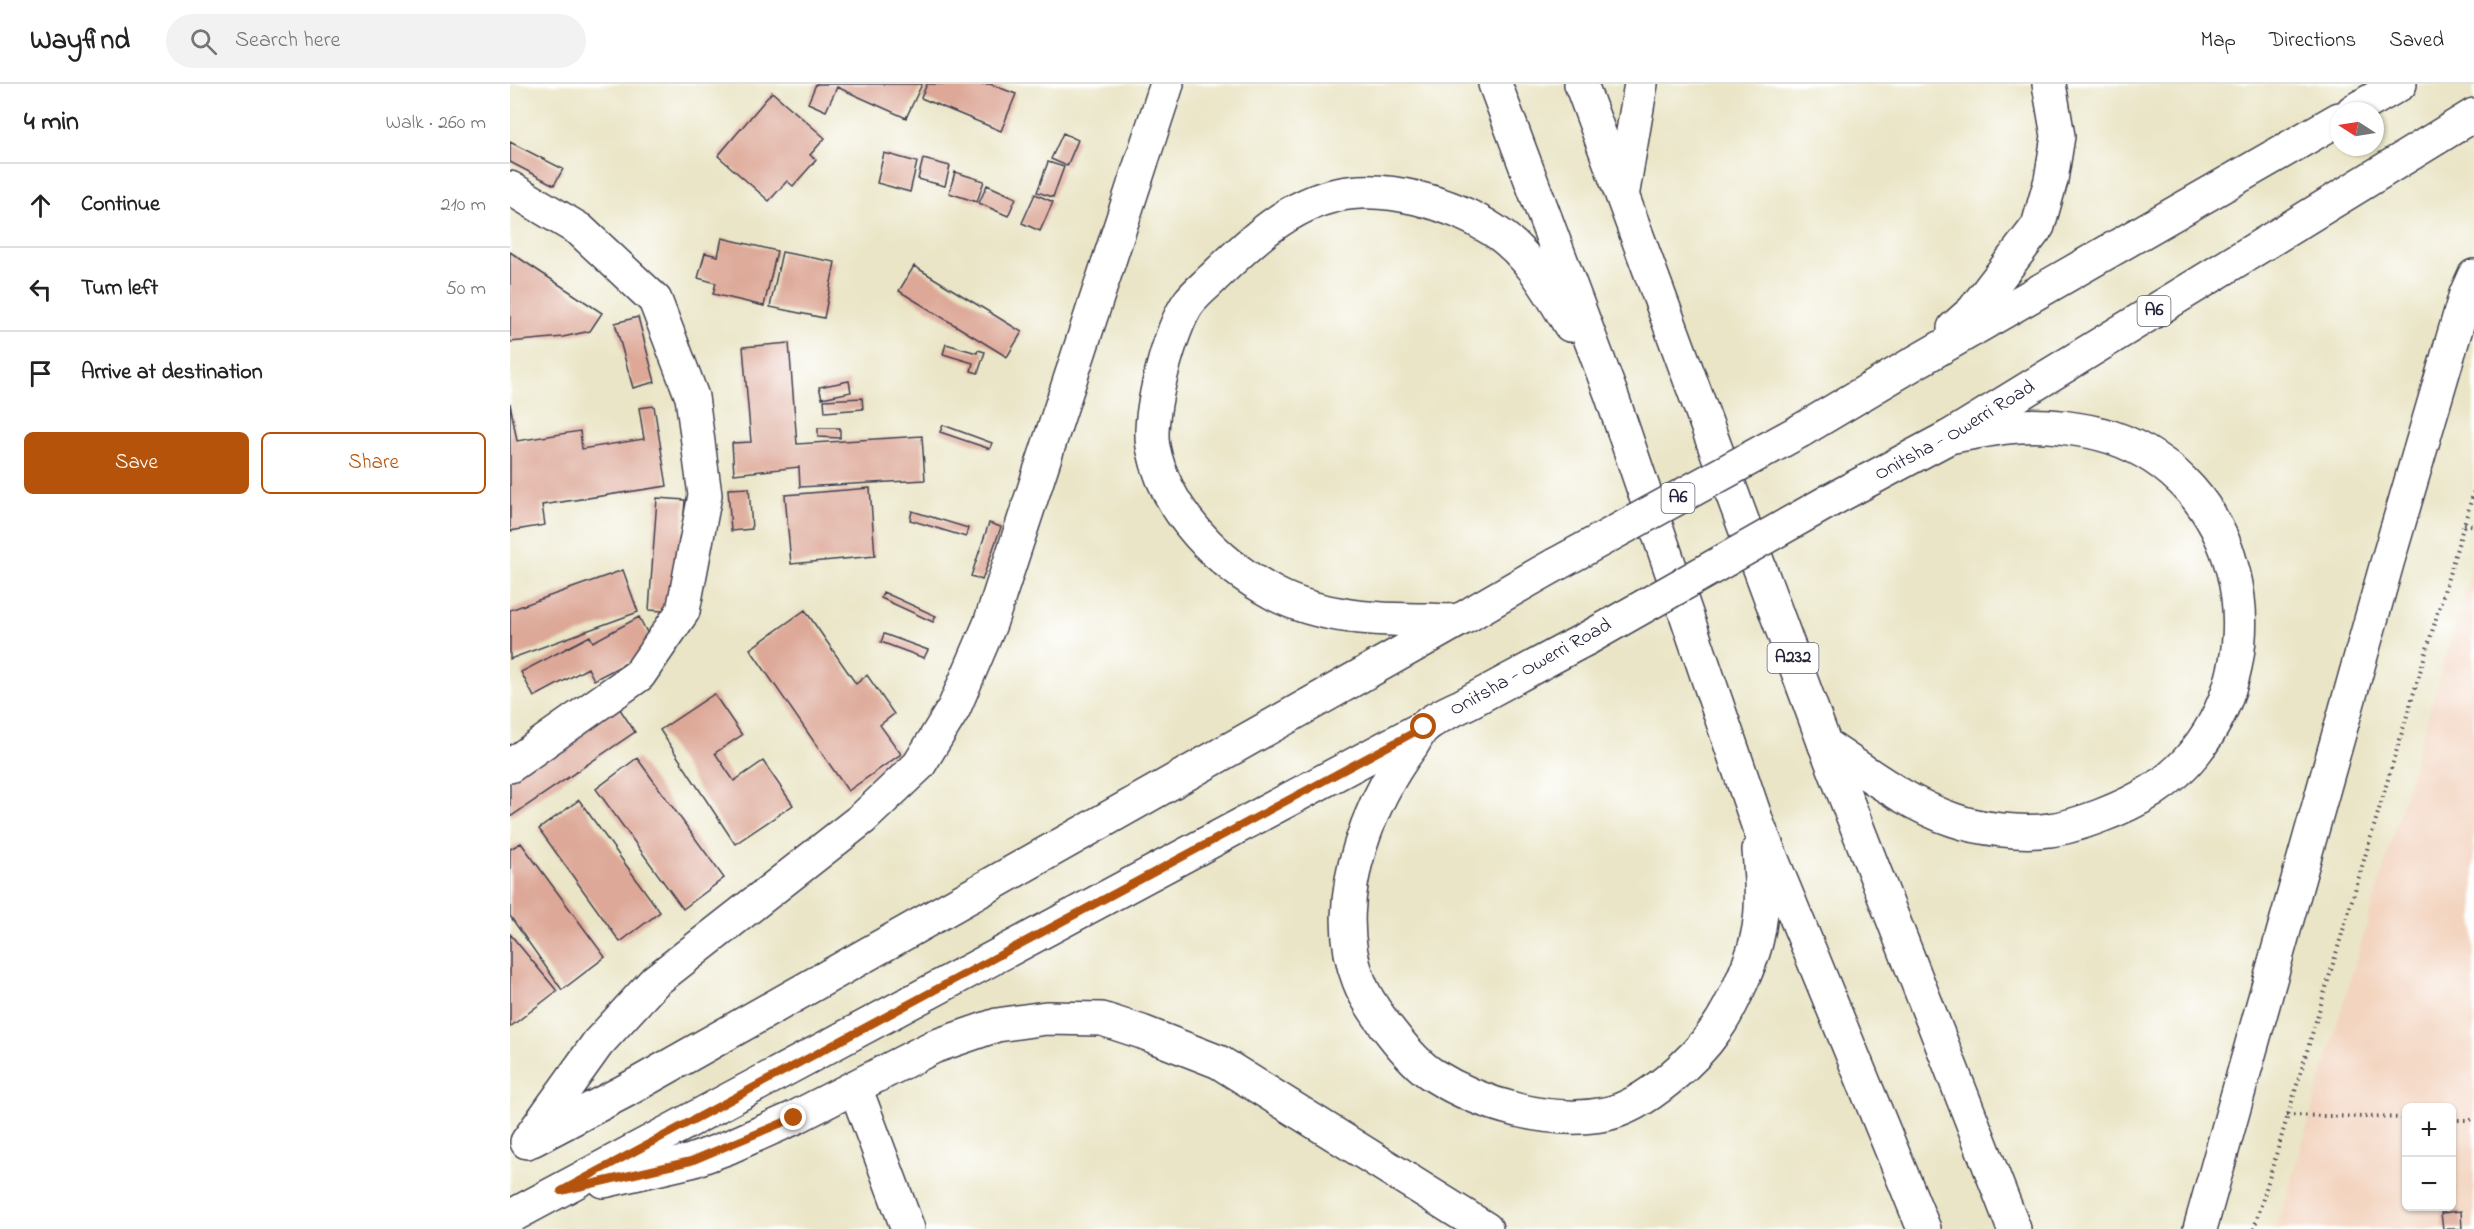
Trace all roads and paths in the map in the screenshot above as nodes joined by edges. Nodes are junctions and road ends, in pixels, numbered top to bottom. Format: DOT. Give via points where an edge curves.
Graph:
graph roads {
  1 [pos="1167,84"];
  2 [pos="1495,84"];
  3 [pos="1581,84"];
  4 [pos="1641,84"];
  5 [pos="2049,84"];
  6 [pos="2400,84"];
  7 [pos="2369,102"];
  8 [pos="2474,115"];
  9 [pos="2330,124"];
  10 [pos="510,188"];
  11 [pos="1622,192"];
  12 [pos="2474,276"];
  13 [pos="1916,362"];
  14 [pos="1611,394"];
  15 [pos="1949,437"];
  16 [pos="2474,491"];
  17 [pos="2464,524"];
  18 [pos="2474,526"];
  19 [pos="1459,620"];
  20 [pos="1424,727"];
  21 [pos="1825,745"];
  22 [pos="510,766"];
  23 [pos="1758,825"];
  24 [pos="855,1087"];
  25 [pos="2287,1115"];
  26 [pos="2402,1118"];
  27 [pos="2456,1120"];
  28 [pos="2474,1120"];
  29 [pos="518,1147"];
  30 [pos="561,1191"];
  31 [pos="510,1217"];
  32 [pos="908,1229"];
  33 [pos="1486,1229"];
  34 [pos="1924,1229"];
  35 [pos="2013,1229"];
  36 [pos="2200,1229"];
  37 [pos="2254,1229"];
  1 -- 29 [label="main road" via="990,624 954,708 918,765 862,818 655,981 598,1043"];
  2 -- 14 [label="main road"];
  3 -- 11 [label="main road, A232"];
  4 -- 11 [label="main road"];
  5 -- 13 [label="main road" via="2058,136 2038,226 1973,311"];
  6 -- 7 [label="main road"];
  8 -- 15 [label="main road, Onitsha - Owerri Road / A6"];
  9 -- 13 [label="main road, A6"];
  10 -- 22 [label="main road" via="580,230 655,300 692,397 705,495 683,611 639,675"];
  11 -- 21 [label="main road, A232"];
  12 -- 36 [label="main road" via="2383,574"];
  13 -- 19 [label="main road, A6, bridge" via="1800,431"];
  14 -- 19 [label="main road" via="1528,261 1494,230 1456,210 1408,197 1374,191 1336,195 1305,206 1269,227 1189,302 1172,333 1162,370 1155,403 1153,446 1167,487 1217,556 1289,601 1373,619"];
  14 -- 23 [label="main road"];
  15 -- 20 [label="main road, Onitsha - Owerri Road / A6, bridge"];
  15 -- 21 [label="main road" via="2020,426 2060,428 2110,437 2147,453 2173,473 2205,507 2226,546 2238,587 2241,632 2237,662 2218,716 2195,752 2167,781 2133,803 2049,831 2005,830 1956,821 1916,804"];
  16 -- 17 [label="path"];
  17 -- 18 [label="path"];
  17 -- 25 [label="path"];
  19 -- 29 [label="main road" via="625,1091"];
  20 -- 23 [label="main road" via="1383,787 1357,855 1347,901 1349,942 1359,982 1379,1016 1431,1074 1477,1097 1523,1111 1564,1117 1608,1114 1642,1100 1677,1073 1718,1028 1757,938 1762,897"];
  20 -- 30 [label="main road, Onitsha - Owerri Road"];
  21 -- 35 [label="main road, A232"];
  23 -- 34 [label="main road"];
  24 -- 30 [label="main road" via="794,1118 691,1161"];
  24 -- 32 [label="main road"];
  24 -- 33 [label="main road" via="933,1047 997,1026 1046,1018 1102,1020 1219,1062"];
  25 -- 26 [label="path"];
  25 -- 37 [label="path"];
  27 -- 28 [label="path"];
  30 -- 31 [label="main road"];
}
